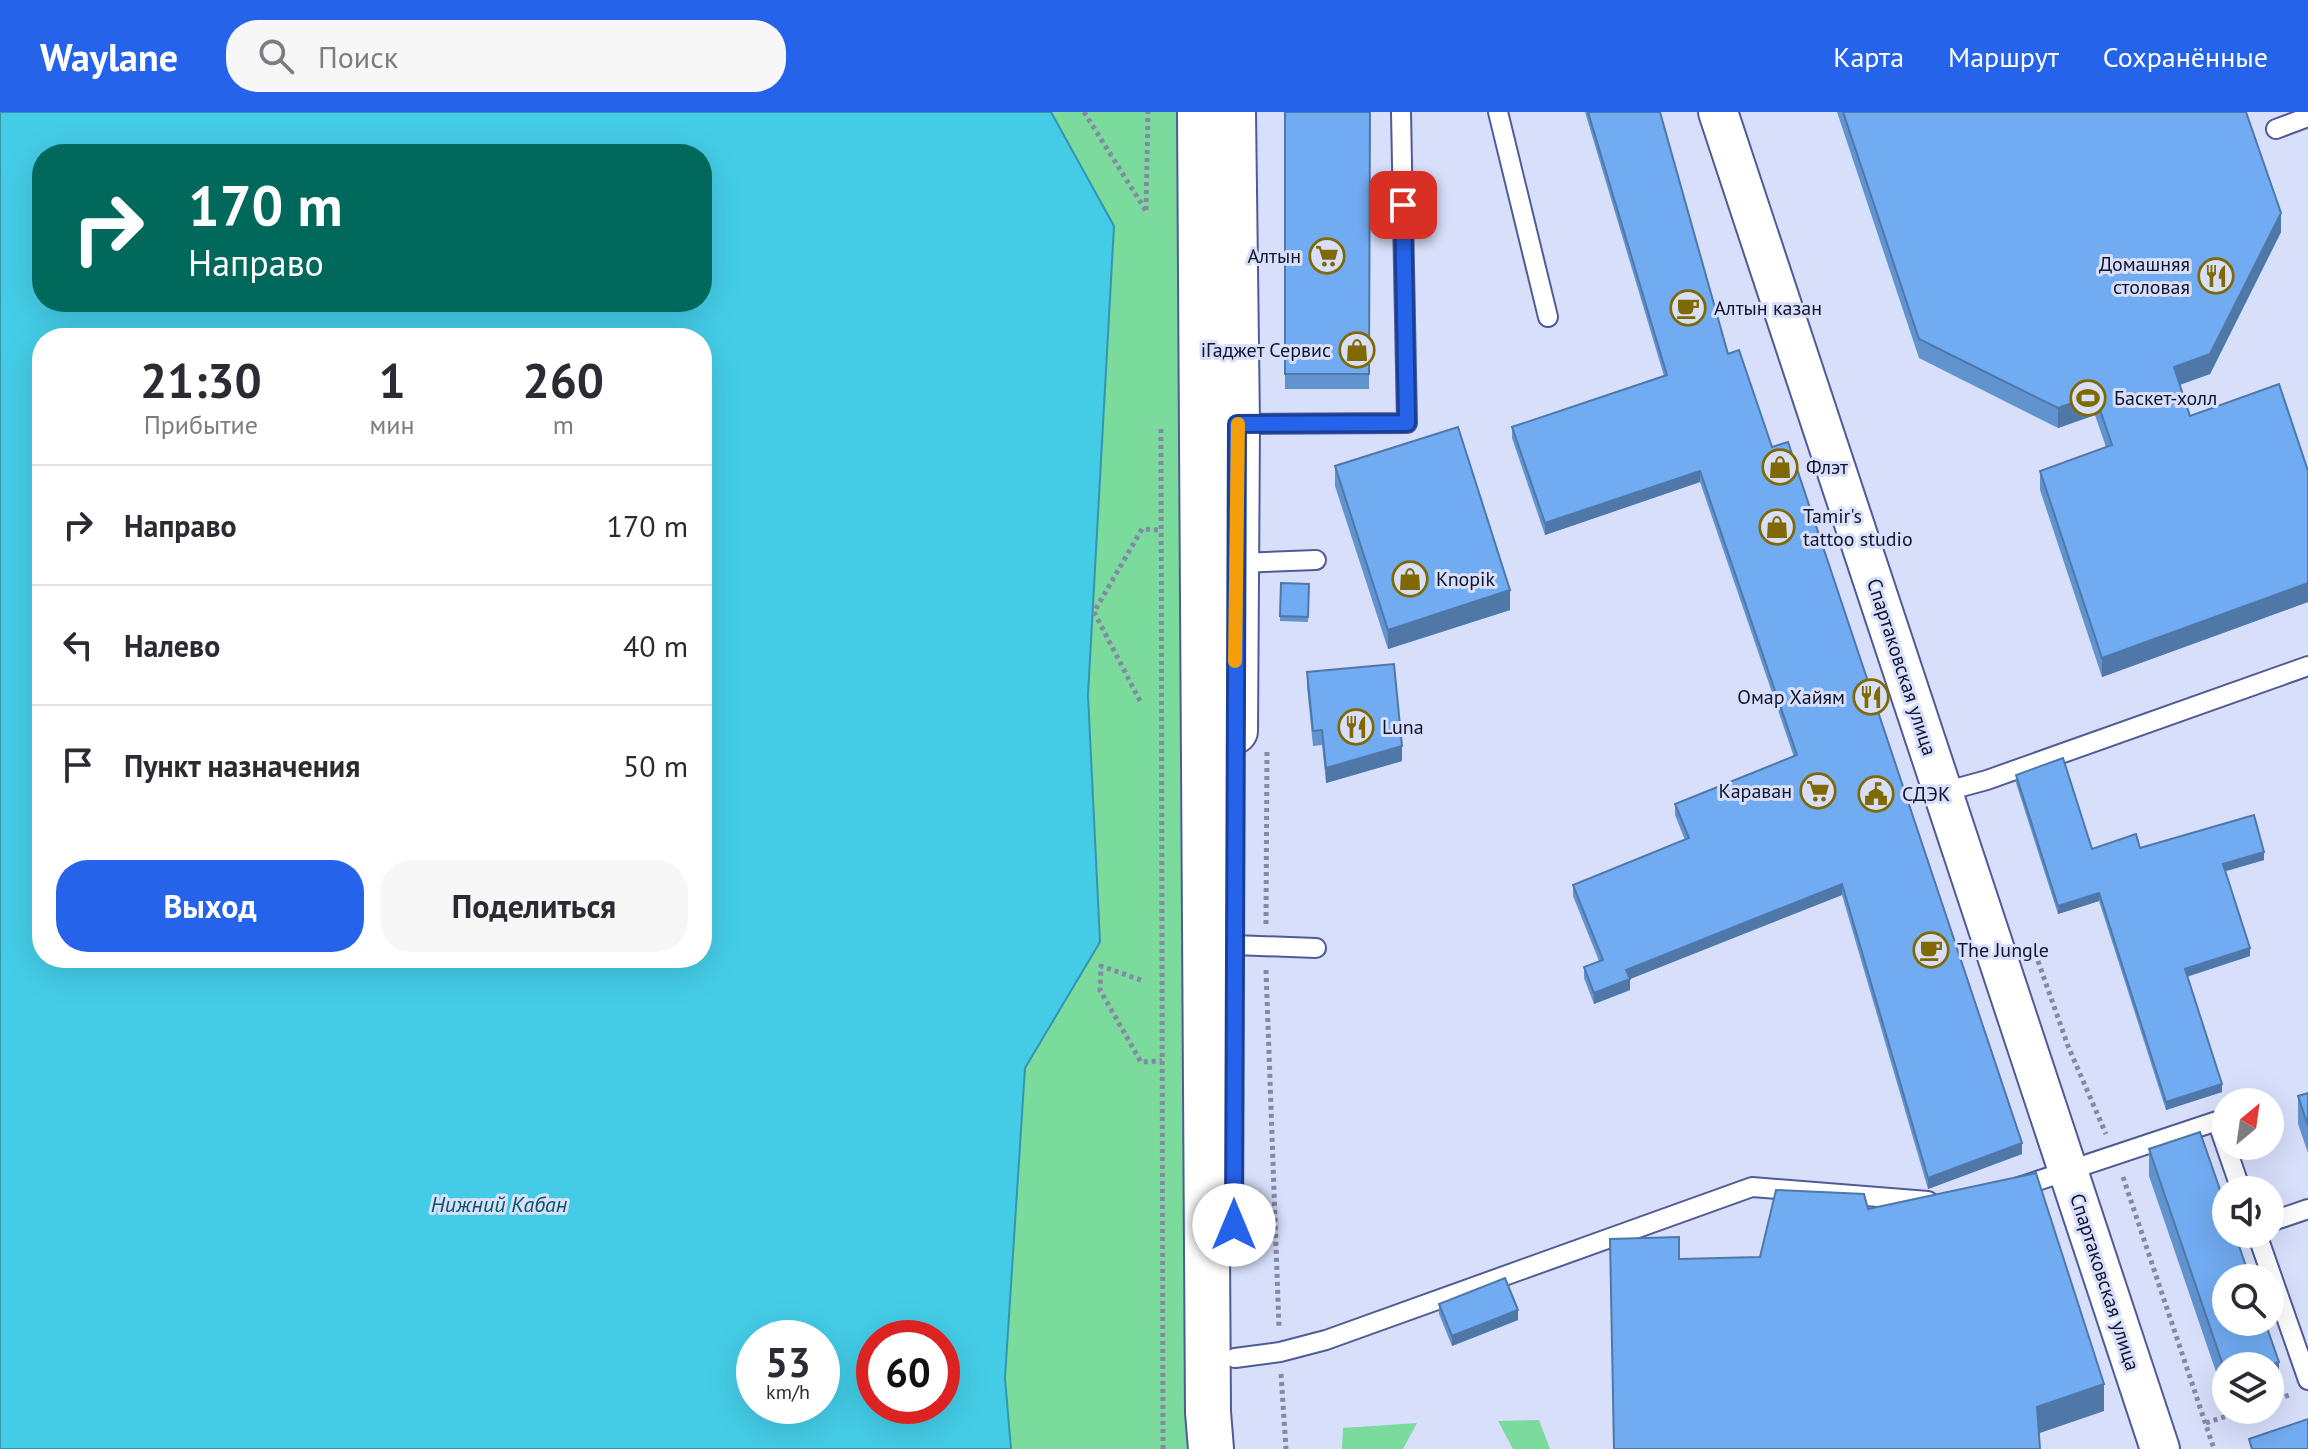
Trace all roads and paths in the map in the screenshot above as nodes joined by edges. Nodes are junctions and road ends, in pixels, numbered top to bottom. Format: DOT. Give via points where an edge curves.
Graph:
graph roads {
  1 [pos="1084,112"];
  2 [pos="1148,112"];
  3 [pos="1200,112"];
  4 [pos="1233,112"];
  5 [pos="1401,112"];
  6 [pos="1498,112"];
  7 [pos="1718,112"];
  8 [pos="2308,117"];
  9 [pos="2276,129"];
  10 [pos="1548,317"];
  11 [pos="1237,424"];
  12 [pos="1161,426"];
  13 [pos="1160,530"];
  14 [pos="1316,560"];
  15 [pos="1236,563"];
  16 [pos="2308,666"];
  17 [pos="1140,701"];
  18 [pos="1268,746"];
  19 [pos="1943,792"];
  20 [pos="1250,945"];
  21 [pos="1316,948"];
  22 [pos="1141,980"];
  23 [pos="1162,1061"];
  24 [pos="2069,1172"];
  25 [pos="2236,1176"];
  26 [pos="1997,1195"];
  27 [pos="1943,1199"];
  28 [pos="2308,1209"];
  29 [pos="2284,1217"];
  30 [pos="2262,1248"];
  31 [pos="1280,1352"];
  32 [pos="1235,1358"];
  33 [pos="2308,1380"];
  34 [pos="2212,1421"];
  35 [pos="2206,1423"];
  36 [pos="1163,1449"];
  37 [pos="1211,1449"];
  38 [pos="1240,1449"];
  39 [pos="1286,1449"];
  40 [pos="2160,1449"];
  1 -- 2 [label="path" via="1146,211"];
  3 -- 37 [label="main road"];
  4 -- 11 [label="main road"];
  5 -- 11 [label="lane" via="1407,423"];
  6 -- 10 [label="lane"];
  7 -- 19 [label="street, Спартаковская улица"];
  8 -- 9 [label="lane"];
  11 -- 15 [label="main road"];
  12 -- 13 [label="path"];
  13 -- 17 [label="path" via="1142,529 1094,612"];
  13 -- 23 [label="path"];
  14 -- 15 [label="lane"];
  15 -- 20 [label="main road"];
  16 -- 19 [label="lane"];
  18 -- 20 [label="path"];
  19 -- 24 [label="street, Спартаковская улица"];
  20 -- 21 [label="lane"];
  20 -- 31 [label="path"];
  20 -- 32 [label="main road"];
  22 -- 23 [label="path" via="1101,966 1100,990 1141,1062"];
  23 -- 36 [label="path"];
  24 -- 25 [label="lane" via="2217,1121"];
  24 -- 26 [label="lane"];
  24 -- 40 [label="street, Спартаковская улица"];
  27 -- 31 [label="lane" via="1917,1202 1752,1187"];
  28 -- 29 [label="lane"];
  30 -- 33 [label="lane"];
  31 -- 32 [label="lane"];
  31 -- 39 [label="path"];
  32 -- 38 [label="main road"];
  34 -- 35 [label="path"];
}
